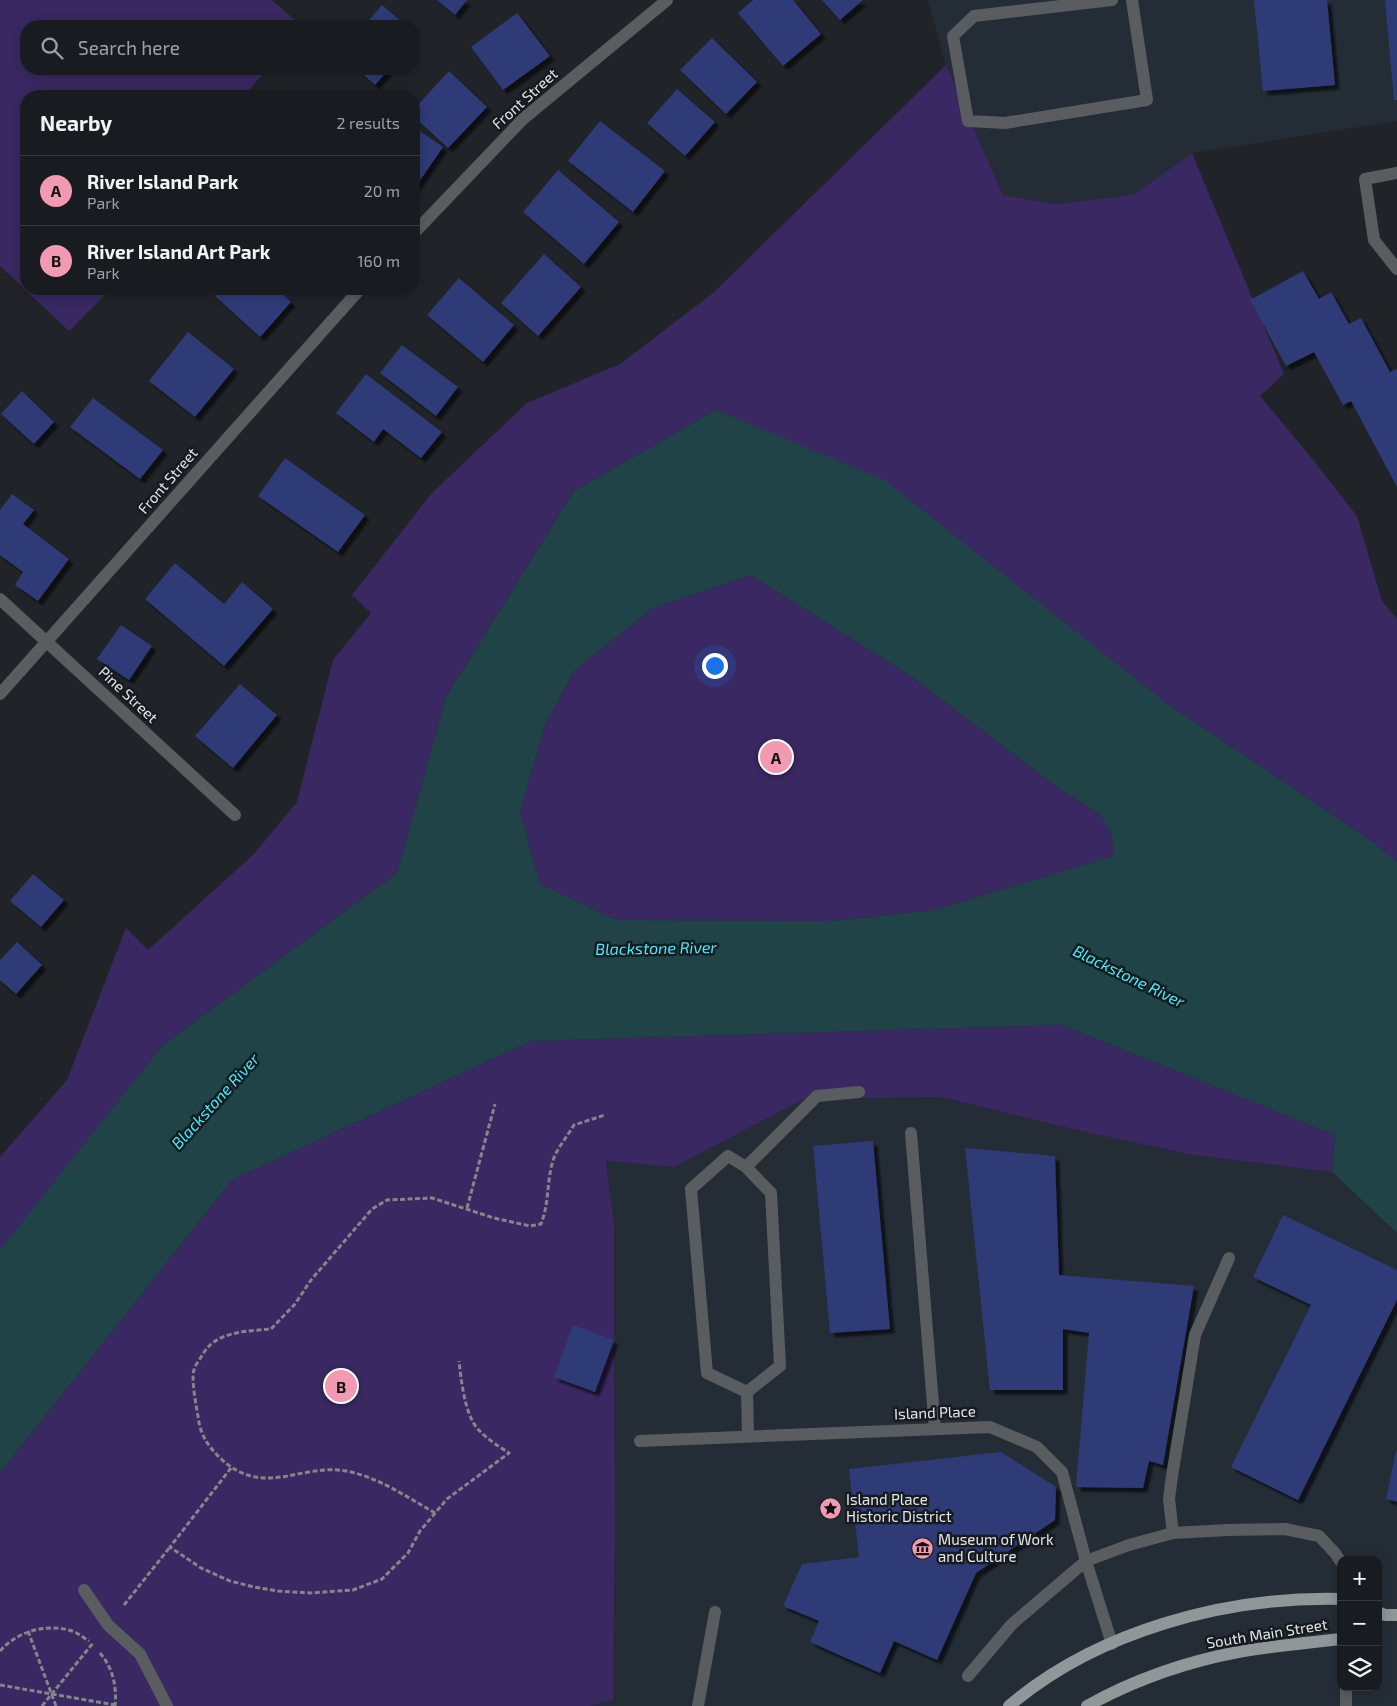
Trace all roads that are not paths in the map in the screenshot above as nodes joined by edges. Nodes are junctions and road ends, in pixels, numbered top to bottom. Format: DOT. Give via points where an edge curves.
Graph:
graph roads {
  1 [pos="667,0"];
  2 [pos="1112,0"];
  3 [pos="1132,0"];
  4 [pos="1397,173"];
  5 [pos="420,227"];
  6 [pos="1397,269"];
  7 [pos="355,295"];
  8 [pos="0,599"];
  9 [pos="47,642"];
  10 [pos="0,694"];
  11 [pos="235,815"];
  12 [pos="858,1092"];
  13 [pos="911,1132"];
  14 [pos="746,1168"];
  15 [pos="1230,1258"];
  16 [pos="747,1392"];
  17 [pos="935,1429"];
  18 [pos="748,1436"];
  19 [pos="640,1441"];
  20 [pos="1173,1533"];
  21 [pos="1337,1556"];
  22 [pos="1086,1561"];
  23 [pos="84,1590"];
  24 [pos="1337,1600"];
  25 [pos="716,1612"];
  26 [pos="1337,1640"];
  27 [pos="1112,1644"];
  28 [pos="968,1676"];
  29 [pos="1346,1691"];
  30 [pos="167,1706"];
  31 [pos="698,1706"];
  32 [pos="1008,1706"];
  33 [pos="1087,1706"];
  34 [pos="1346,1706"];
  1 -- 5 [label="street, Front Street" via="523,119"];
  2 -- 3 [label="street" via="974,16 953,36 968,121 1005,122 1147,100"];
  4 -- 6 [label="street" via="1365,179 1374,240"];
  7 -- 9 [label="street, Front Street"];
  8 -- 9 [label="street, Pine Street"];
  9 -- 10 [label="street, Front Street"];
  9 -- 11 [label="street, Pine Street"];
  12 -- 14 [label="street" via="817,1096"];
  13 -- 17 [label="street"];
  14 -- 16 [label="street" via="771,1193 780,1366"];
  14 -- 16 [label="street" via="728,1156 691,1189 707,1373"];
  15 -- 20 [label="street" via="1195,1335 1169,1499"];
  16 -- 18 [label="street"];
  17 -- 18 [label="street, Island Place"];
  17 -- 22 [label="street, Island Place" via="990,1427 1038,1447 1062,1472"];
  18 -- 19 [label="street, Island Place"];
  20 -- 21 [label="street" via="1285,1529 1319,1536"];
  20 -- 22 [label="street"];
  22 -- 27 [label="street, Island Place"];
  22 -- 28 [label="street" via="1012,1624"];
  23 -- 30 [label="street" via="108,1625 140,1654"];
  24 -- 27 [label="main road, South Main Street" via="1270,1602 1220,1610 1170,1622"];
  25 -- 31 [label="street"];
  26 -- 33 [label="main road, South Main Street" via="1248,1650 1203,1660 1140,1680"];
  27 -- 32 [label="main road, South Main Street" via="1049,1676"];
  29 -- 34 [label="street"];
}
